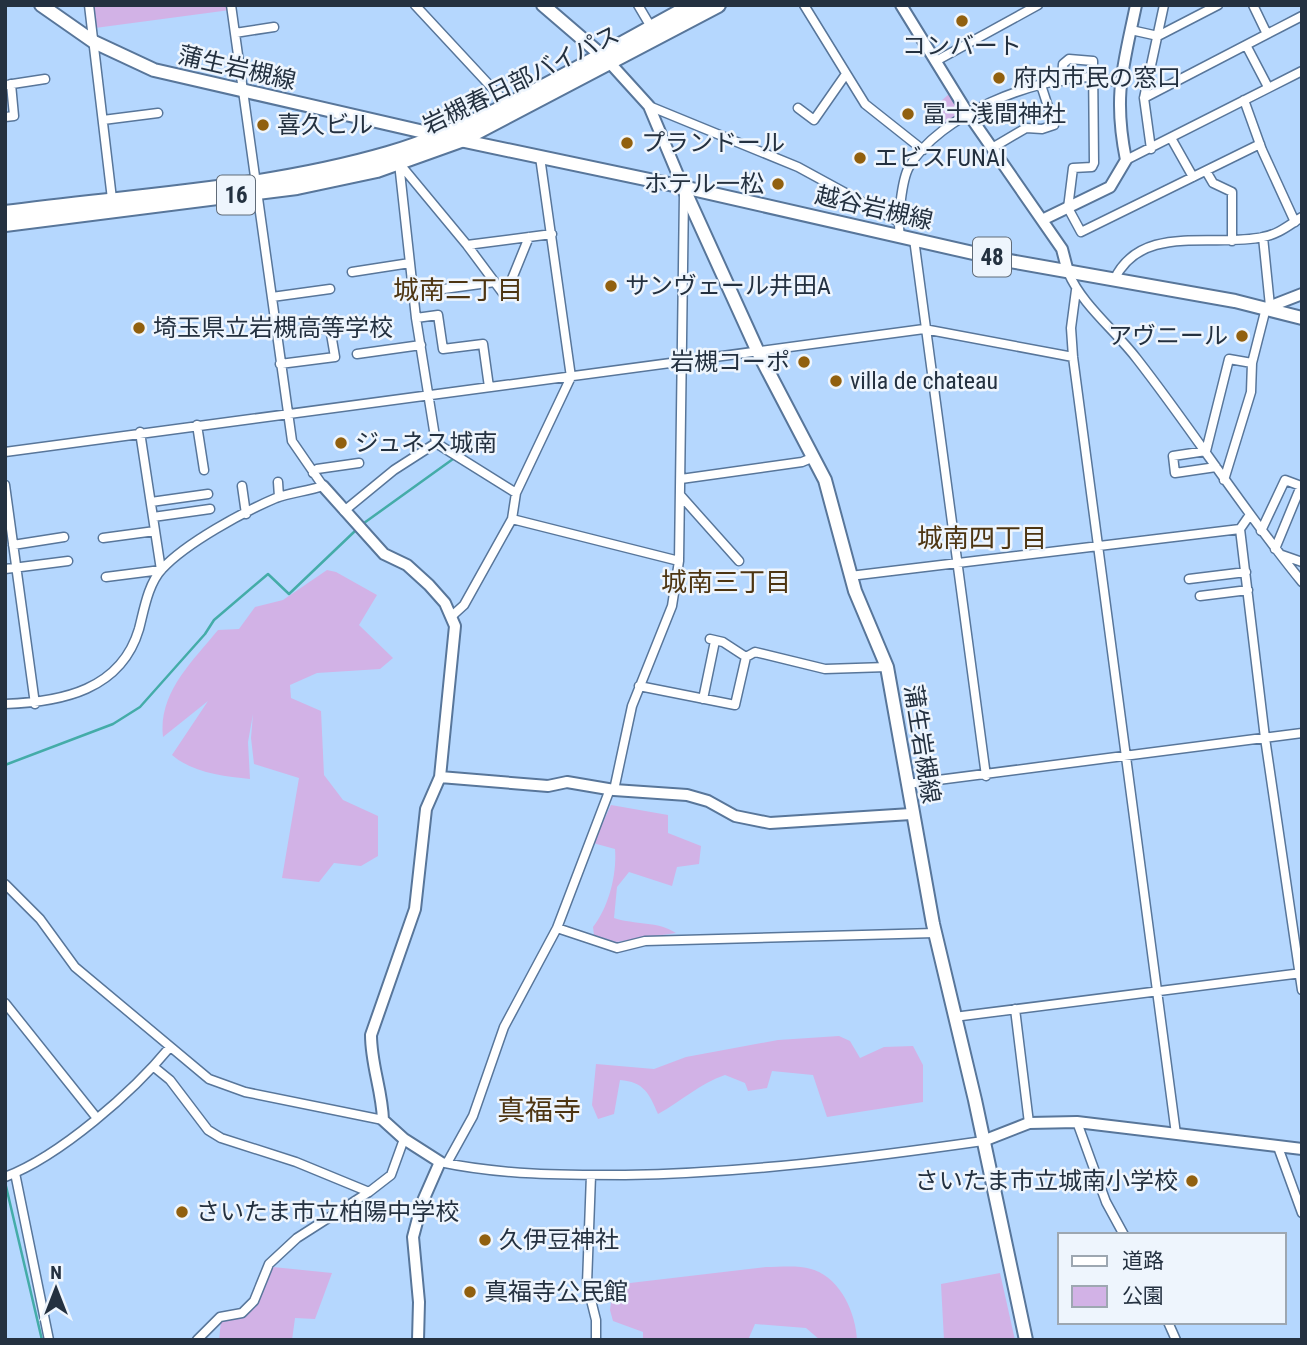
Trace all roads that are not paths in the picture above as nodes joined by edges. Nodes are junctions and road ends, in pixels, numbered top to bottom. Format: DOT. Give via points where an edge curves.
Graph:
graph roads {
  1 [pos="41,5"];
  2 [pos="89,5"];
  3 [pos="232,5"];
  4 [pos="415,5"];
  5 [pos="543,5"];
  6 [pos="638,5"];
  7 [pos="693,5"];
  8 [pos="718,5"];
  9 [pos="804,5"];
  10 [pos="901,5"];
  11 [pos="1038,5"];
  12 [pos="1136,5"];
  13 [pos="1164,5"];
  14 [pos="1218,5"];
  15 [pos="1253,5"];
  16 [pos="1302,16"];
  17 [pos="274,27"];
  18 [pos="651,27"];
  19 [pos="1131,30"];
  20 [pos="235,33"];
  21 [pos="1268,34"];
  22 [pos="1158,36"];
  23 [pos="94,42"];
  24 [pos="1246,45"];
  25 [pos="605,59"];
  26 [pos="936,61"];
  27 [pos="846,74"];
  28 [pos="1300,75"];
  29 [pos="1093,77"];
  30 [pos="45,79"];
  31 [pos="1062,81"];
  32 [pos="1119,83"];
  33 [pos="8,84"];
  34 [pos="1041,85"];
  35 [pos="1268,87"];
  36 [pos="244,92"];
  37 [pos="1144,98"];
  38 [pos="1244,100"];
  39 [pos="507,104"];
  40 [pos="649,106"];
  41 [pos="798,108"];
  42 [pos="967,112"];
  43 [pos="158,113"];
  44 [pos="5,117"];
  45 [pos="103,120"];
  46 [pos="438,135"];
  47 [pos="1171,138"];
  48 [pos="461,140"];
  49 [pos="1260,144"];
  50 [pos="992,148"];
  51 [pos="1151,149"];
  52 [pos="923,150"];
  53 [pos="540,157"];
  54 [pos="1126,160"];
  55 [pos="399,163"];
  56 [pos="1206,170"];
  57 [pos="1193,177"];
  58 [pos="258,187"];
  59 [pos="683,187"];
  60 [pos="112,199"];
  61 [pos="1068,208"];
  62 [pos="5,213"];
  63 [pos="1298,219"];
  64 [pos="1042,220"];
  65 [pos="897,221"];
  66 [pos="5,224"];
  67 [pos="552,234"];
  68 [pos="900,235"];
  69 [pos="529,237"];
  70 [pos="1263,237"];
  71 [pos="914,239"];
  72 [pos="1232,241"];
  73 [pos="467,245"];
  74 [pos="410,263"];
  75 [pos="352,272"];
  76 [pos="1068,272"];
  77 [pos="1114,280"];
  78 [pos="495,282"];
  79 [pos="330,289"];
  80 [pos="1076,290"];
  81 [pos="414,293"];
  82 [pos="1302,294"];
  83 [pos="272,297"];
  84 [pos="1268,307"];
  85 [pos="416,318"];
  86 [pos="1302,318"];
  87 [pos="924,329"];
  88 [pos="276,333"];
  89 [pos="421,345"];
  90 [pos="758,352"];
  91 [pos="357,354"];
  92 [pos="1073,357"];
  93 [pos="682,362"];
  94 [pos="1252,363"];
  95 [pos="280,364"];
  96 [pos="571,377"];
  97 [pos="489,387"];
  98 [pos="429,395"];
  99 [pos="287,414"];
  100 [pos="197,425"];
  101 [pos="140,432"];
  102 [pos="436,443"];
  103 [pos="1206,451"];
  104 [pos="5,452"];
  105 [pos="814,457"];
  106 [pos="359,463"];
  107 [pos="1216,467"];
  108 [pos="204,470"];
  109 [pos="313,473"];
  110 [pos="681,479"];
  111 [pos="1224,480"];
  112 [pos="278,482"];
  113 [pos="5,485"];
  114 [pos="242,486"];
  115 [pos="323,486"];
  116 [pos="516,493"];
  117 [pos="208,494"];
  118 [pos="681,496"];
  119 [pos="279,497"];
  120 [pos="151,502"];
  121 [pos="210,509"];
  122 [pos="344,511"];
  123 [pos="246,514"];
  124 [pos="1249,516"];
  125 [pos="153,517"];
  126 [pos="512,519"];
  127 [pos="1240,529"];
  128 [pos="155,531"];
  129 [pos="1261,531"];
  130 [pos="64,537"];
  131 [pos="103,538"];
  132 [pos="13,545"];
  133 [pos="1099,546"];
  134 [pos="1277,551"];
  135 [pos="68,561"];
  136 [pos="679,561"];
  137 [pos="739,561"];
  138 [pos="1302,562"];
  139 [pos="956,565"];
  140 [pos="16,568"];
  141 [pos="5,569"];
  142 [pos="161,570"];
  143 [pos="1246,572"];
  144 [pos="850,576"];
  145 [pos="106,578"];
  146 [pos="1189,579"];
  147 [pos="1302,582"];
  148 [pos="1248,590"];
  149 [pos="1200,596"];
  150 [pos="453,615"];
  151 [pos="746,656"];
  152 [pos="887,667"];
  153 [pos="639,687"];
  154 [pos="703,699"];
  155 [pos="5,704"];
  156 [pos="35,704"];
  157 [pos="1302,733"];
  158 [pos="1265,738"];
  159 [pos="1126,757"];
  160 [pos="986,776"];
  161 [pos="440,777"];
  162 [pos="907,785"];
  163 [pos="612,789"];
  164 [pos="911,814"];
  165 [pos="5,884"];
  166 [pos="557,928"];
  167 [pos="935,933"];
  168 [pos="1301,973"];
  169 [pos="1302,990"];
  170 [pos="1157,991"];
  171 [pos="5,1003"];
  172 [pos="1015,1009"];
  173 [pos="954,1017"];
  174 [pos="170,1047"];
  175 [pos="154,1067"];
  176 [pos="96,1117"];
  177 [pos="383,1120"];
  178 [pos="1077,1122"];
  179 [pos="1030,1123"];
  180 [pos="1176,1134"];
  181 [pos="404,1139"];
  182 [pos="983,1141"];
  183 [pos="1278,1147"];
  184 [pos="1302,1149"];
  185 [pos="443,1162"];
  186 [pos="15,1173"];
  187 [pos="592,1175"];
  188 [pos="5,1177"];
  189 [pos="369,1192"];
  190 [pos="1302,1213"];
  191 [pos="1123,1233"];
  192 [pos="1169,1324"];
  193 [pos="49,1340"];
  194 [pos="197,1340"];
  195 [pos="418,1340"];
  196 [pos="596,1340"];
  197 [pos="1026,1340"];
  198 [pos="1176,1340"];
  1 -- 23 [label="main road, 蒲生岩槻線"];
  2 -- 23 [label="street"];
  3 -- 20 [label="street"];
  4 -- 39 [label="street"];
  5 -- 25 [label="main road"];
  6 -- 18 [label="street"];
  7 -- 18 [label="highway, 岩槻春日部バイパス / 16"];
  8 -- 25 [label="highway, 岩槻春日部バイパス / 16"];
  9 -- 27 [label="street"];
  10 -- 26 [label="street"];
  11 -- 26 [label="street"];
  12 -- 19 [label="street"];
  13 -- 22 [label="street"];
  14 -- 22 [label="street"];
  15 -- 21 [label="street"];
  16 -- 21 [label="street"];
  17 -- 20 [label="street"];
  18 -- 25 [label="highway, 岩槻春日部バイパス / 16"];
  19 -- 22 [label="street"];
  19 -- 32 [label="street"];
  20 -- 36 [label="street"];
  21 -- 24 [label="street"];
  22 -- 37 [label="street"];
  23 -- 36 [label="main road, 蒲生岩槻線" via="154,70"];
  23 -- 45 [label="street"];
  24 -- 35 [label="street"];
  24 -- 37 [label="street"];
  25 -- 39 [label="highway, 岩槻春日部バイパス / 16"];
  25 -- 40 [label="street"];
  25 -- 48 [label="highway, 岩槻春日部バイパス / 16"];
  26 -- 42 [label="street"];
  27 -- 41 [label="street" via="814,120"];
  27 -- 52 [label="street" via="865,104"];
  28 -- 35 [label="street"];
  29 -- 31 [label="street"];
  29 -- 31 [label="street" via="1090,58 1069,59 1063,64"];
  29 -- 32 [label="street"];
  29 -- 61 [label="street" via="1094,163 1073,168"];
  30 -- 33 [label="street"];
  31 -- 34 [label="street"];
  32 -- 54 [label="street"];
  33 -- 44 [label="street" via="15,116"];
  34 -- 42 [label="street"];
  34 -- 50 [label="street" via="1054,125 1026,128"];
  35 -- 38 [label="street"];
  36 -- 46 [label="main road, 蒲生岩槻線"];
  36 -- 58 [label="street"];
  37 -- 51 [label="street"];
  38 -- 47 [label="street"];
  38 -- 49 [label="street"];
  39 -- 46 [label="highway, 岩槻春日部バイパス / 16"];
  40 -- 59 [label="street"];
  40 -- 65 [label="street" via="798,167"];
  42 -- 50 [label="street"];
  42 -- 52 [label="street"];
  43 -- 45 [label="street"];
  45 -- 60 [label="street"];
  46 -- 48 [label="main road, 越谷岩槻線 / 48"];
  46 -- 58 [label="highway, 岩槻春日部バイパス / 16"];
  47 -- 51 [label="street"];
  47 -- 57 [label="street"];
  48 -- 53 [label="main road, 越谷岩槻線 / 48"];
  48 -- 55 [label="highway, 岩槻春日部バイパス / 16"];
  49 -- 56 [label="street"];
  49 -- 63 [label="street"];
  50 -- 64 [label="street"];
  51 -- 54 [label="street"];
  52 -- 65 [label="street" via="908,168"];
  53 -- 59 [label="main road, 越谷岩槻線 / 48"];
  53 -- 67 [label="street"];
  54 -- 61 [label="street" via="1110,187"];
  55 -- 58 [label="highway, 岩槻春日部バイパス / 16" via="346,178"];
  55 -- 73 [label="street"];
  55 -- 74 [label="street"];
  56 -- 57 [label="street"];
  56 -- 72 [label="street" via="1213,183 1232,192"];
  57 -- 61 [label="street" via="1081,232"];
  58 -- 60 [label="highway, 岩槻春日部バイパス / 16"];
  58 -- 66 [label="highway, 岩槻春日部バイパス / 16"];
  58 -- 83 [label="street"];
  59 -- 68 [label="main road, 越谷岩槻線 / 48"];
  59 -- 90 [label="main road, 蒲生岩槻線"];
  59 -- 93 [label="street"];
  60 -- 62 [label="highway, 岩槻春日部バイパス / 16"];
  61 -- 64 [label="street"];
  63 -- 70 [label="street"];
  64 -- 76 [label="street" via="1062,249"];
  65 -- 68 [label="street"];
  67 -- 69 [label="street"];
  67 -- 96 [label="street"];
  68 -- 71 [label="main road, 越谷岩槻線 / 48"];
  69 -- 73 [label="street"];
  69 -- 78 [label="street" via="505,296"];
  70 -- 72 [label="street"];
  70 -- 84 [label="street"];
  71 -- 76 [label="main road, 越谷岩槻線 / 48"];
  71 -- 87 [label="street"];
  72 -- 77 [label="street" via="1157,242 1119,270"];
  73 -- 78 [label="street"];
  74 -- 75 [label="street"];
  74 -- 81 [label="street"];
  76 -- 77 [label="main road, 越谷岩槻線 / 48"];
  76 -- 80 [label="street"];
  77 -- 84 [label="main road, 越谷岩槻線 / 48"];
  78 -- 81 [label="street"];
  79 -- 83 [label="street"];
  80 -- 92 [label="street"];
  80 -- 103 [label="street" via="1137,359"];
  81 -- 85 [label="street"];
  82 -- 84 [label="street"];
  83 -- 88 [label="street"];
  84 -- 86 [label="main road, 越谷岩槻線 / 48"];
  84 -- 94 [label="street"];
  85 -- 89 [label="street"];
  85 -- 97 [label="street" via="438,315 443,349 483,344"];
  87 -- 90 [label="street"];
  87 -- 92 [label="street"];
  87 -- 139 [label="street"];
  88 -- 95 [label="street"];
  88 -- 95 [label="street" via="330,328 335,357"];
  89 -- 91 [label="street"];
  89 -- 98 [label="street"];
  90 -- 93 [label="street"];
  90 -- 105 [label="main road, 蒲生岩槻線"];
  92 -- 133 [label="street"];
  93 -- 96 [label="street"];
  93 -- 110 [label="street"];
  94 -- 103 [label="street" via="1229,359"];
  94 -- 111 [label="street" via="1251,392"];
  95 -- 99 [label="street"];
  96 -- 97 [label="street"];
  96 -- 116 [label="street"];
  97 -- 98 [label="street"];
  98 -- 99 [label="street"];
  98 -- 102 [label="street"];
  99 -- 100 [label="street"];
  99 -- 109 [label="street" via="292,441"];
  100 -- 101 [label="street"];
  100 -- 108 [label="street"];
  101 -- 104 [label="street"];
  101 -- 120 [label="street"];
  102 -- 116 [label="street"];
  102 -- 122 [label="street"];
  103 -- 107 [label="street"];
  103 -- 107 [label="street" via="1172,456 1175,473"];
  105 -- 110 [label="street"];
  105 -- 144 [label="main road, 蒲生岩槻線" via="832,501"];
  106 -- 109 [label="street"];
  107 -- 111 [label="street"];
  109 -- 115 [label="street"];
  110 -- 118 [label="street"];
  111 -- 124 [label="street"];
  112 -- 119 [label="street"];
  113 -- 132 [label="street"];
  114 -- 123 [label="street"];
  115 -- 119 [label="street"];
  115 -- 122 [label="street"];
  116 -- 126 [label="street"];
  117 -- 120 [label="street"];
  118 -- 136 [label="street"];
  118 -- 137 [label="street"];
  119 -- 123 [label="street"];
  120 -- 125 [label="street"];
  121 -- 125 [label="street"];
  122 -- 150 [label="street" via="384,554 407,565 429,584"];
  123 -- 142 [label="street"];
  124 -- 127 [label="street"];
  124 -- 129 [label="street"];
  125 -- 128 [label="street"];
  126 -- 136 [label="street"];
  126 -- 150 [label="street" via="464,605"];
  127 -- 133 [label="street"];
  127 -- 143 [label="street"];
  128 -- 131 [label="street"];
  128 -- 142 [label="street"];
  129 -- 134 [label="street"];
  129 -- 134 [label="street" via="1285,480 1301,486"];
  130 -- 132 [label="street"];
  132 -- 140 [label="street"];
  133 -- 139 [label="street"];
  133 -- 159 [label="street"];
  134 -- 138 [label="street"];
  134 -- 147 [label="street"];
  135 -- 140 [label="street"];
  136 -- 153 [label="street" via="672,606"];
  139 -- 144 [label="street"];
  139 -- 160 [label="street"];
  140 -- 141 [label="street"];
  140 -- 156 [label="street"];
  142 -- 145 [label="street"];
  142 -- 156 [label="street" via="151,586 135,641 118,671 69,697"];
  143 -- 146 [label="street"];
  143 -- 148 [label="street"];
  144 -- 152 [label="main road, 蒲生岩槻線"];
  148 -- 149 [label="street"];
  148 -- 158 [label="street"];
  150 -- 161 [label="street" via="455,649"];
  151 -- 152 [label="street" via="755,652 825,669"];
  151 -- 154 [label="street" via="735,705"];
  151 -- 154 [label="street" via="712,640"];
  152 -- 162 [label="main road, 蒲生岩槻線"];
  153 -- 154 [label="street"];
  153 -- 163 [label="street"];
  155 -- 156 [label="street"];
  157 -- 158 [label="street"];
  158 -- 159 [label="street"];
  158 -- 168 [label="street"];
  159 -- 160 [label="street"];
  159 -- 170 [label="street"];
  160 -- 162 [label="street"];
  161 -- 163 [label="street" via="548,786 567,782"];
  161 -- 177 [label="street" via="426,809 411,929 371,1035"];
  162 -- 164 [label="main road, 蒲生岩槻線"];
  163 -- 164 [label="street" via="695,796 735,816 770,823"];
  163 -- 166 [label="street"];
  164 -- 167 [label="main road, 蒲生岩槻線"];
  165 -- 174 [label="street" via="40,919 75,967"];
  166 -- 167 [label="street" via="617,948 645,942"];
  166 -- 185 [label="street" via="504,1027 473,1116"];
  167 -- 173 [label="main road, 蒲生岩槻線"];
  168 -- 169 [label="street"];
  168 -- 170 [label="street"];
  170 -- 172 [label="street"];
  170 -- 180 [label="street"];
  171 -- 176 [label="street"];
  172 -- 173 [label="street"];
  172 -- 179 [label="street"];
  173 -- 182 [label="main road, 蒲生岩槻線"];
  174 -- 175 [label="street"];
  174 -- 177 [label="street" via="209,1079 245,1092"];
  175 -- 176 [label="street"];
  175 -- 189 [label="street" via="170,1080 208,1130 221,1138"];
  176 -- 186 [label="street" via="45,1158"];
  177 -- 181 [label="street"];
  178 -- 179 [label="street"];
  178 -- 180 [label="street"];
  178 -- 191 [label="street" via="1106,1202"];
  179 -- 182 [label="street"];
  180 -- 183 [label="street"];
  181 -- 185 [label="street"];
  181 -- 189 [label="street" via="391,1175"];
  182 -- 187 [label="street" via="834,1163"];
  182 -- 197 [label="main road, 蒲生岩槻線"];
  183 -- 184 [label="street"];
  183 -- 190 [label="street"];
  185 -- 187 [label="street" via="526,1174"];
  185 -- 195 [label="street" via="422,1203 413,1237"];
  186 -- 188 [label="street"];
  186 -- 193 [label="street"];
  187 -- 196 [label="street" via="587,1284"];
  189 -- 194 [label="street" via="297,1238 269,1264 254,1301 242,1313 220,1317"];
  192 -- 198 [label="street"];
}
